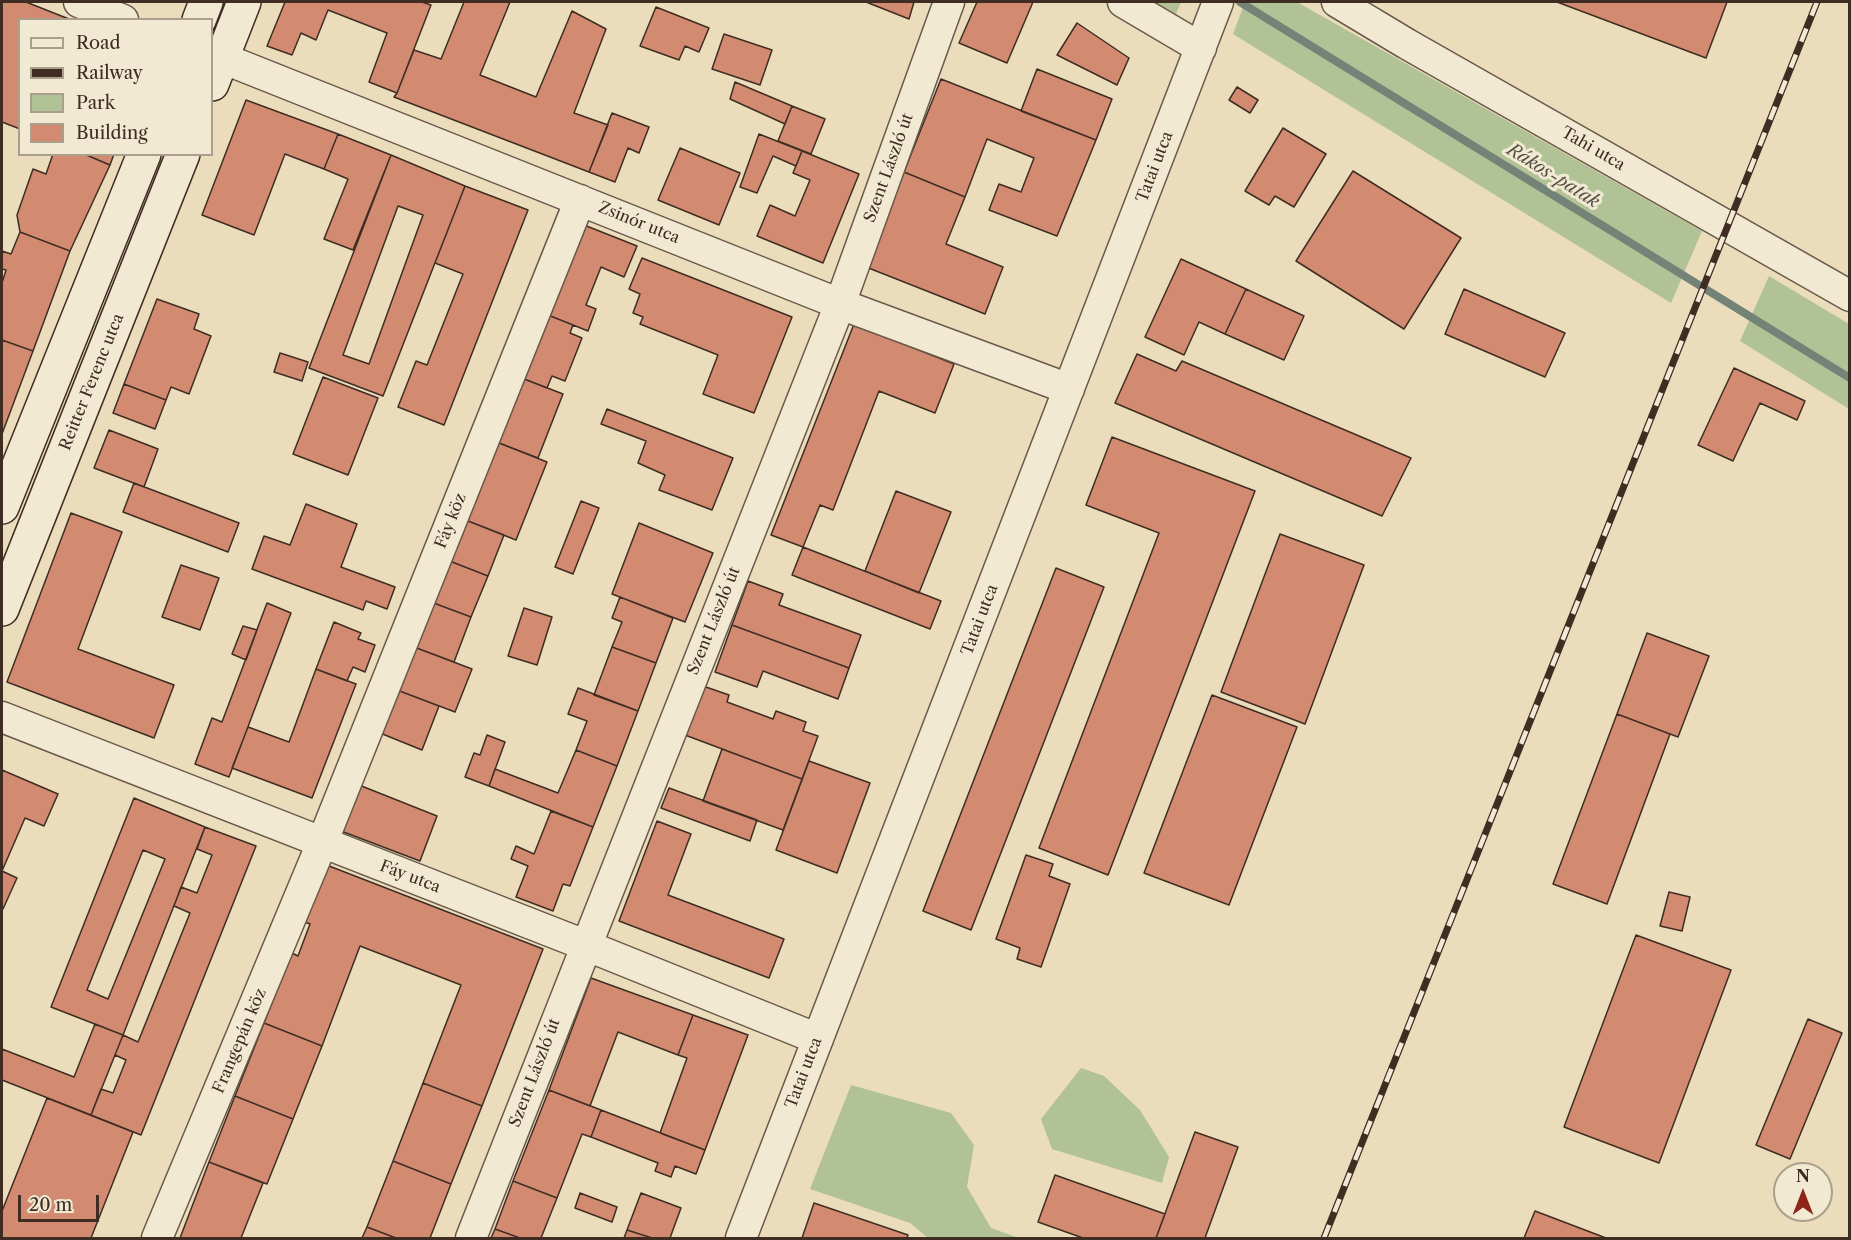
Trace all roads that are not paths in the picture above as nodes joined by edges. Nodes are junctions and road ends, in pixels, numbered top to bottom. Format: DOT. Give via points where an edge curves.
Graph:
graph roads {
  1 [pos="79,2"];
  2 [pos="206,2"];
  3 [pos="244,2"];
  4 [pos="949,2"];
  5 [pos="1123,2"];
  6 [pos="1337,2"];
  7 [pos="118,18"];
  8 [pos="200,18"];
  9 [pos="1210,25"];
  10 [pos="215,65"];
  11 [pos="143,156"];
  12 [pos="182,156"];
  13 [pos="580,200"];
  14 [pos="1850,296"];
  15 [pos="840,304"];
  16 [pos="1069,389"];
  17 [pos="2,507"];
  18 [pos="2,609"];
  19 [pos="2,717"];
  20 [pos="322,843"];
  21 [pos="585,945"];
  22 [pos="818,1039"];
  23 [pos="157,1239"];
  24 [pos="471,1239"];
  25 [pos="741,1239"];
  1 -- 7 [label="street"];
  2 -- 8 [label="street"];
  3 -- 10 [label="street"];
  4 -- 15 [label="street, Szent László út"];
  5 -- 9 [label="street"];
  6 -- 14 [label="street, Tahi utca"];
  9 -- 16 [label="street, Tatai utca"];
  10 -- 13 [label="street, Zsinór utca"];
  11 -- 17 [label="street"];
  12 -- 18 [label="street, Reitter Ferenc utca"];
  13 -- 15 [label="street, Zsinór utca"];
  13 -- 20 [label="street, Fáy köz"];
  15 -- 16 [label="street, Zsinór utca"];
  15 -- 21 [label="street, Szent László út"];
  16 -- 22 [label="street, Tatai utca"];
  19 -- 20 [label="street, Fáy utca"];
  20 -- 21 [label="street, Fáy utca"];
  20 -- 23 [label="street, Frangepán köz"];
  21 -- 22 [label="street, Fáy utca"];
  21 -- 24 [label="street, Szent László út"];
  22 -- 25 [label="street, Tatai utca"];
}
